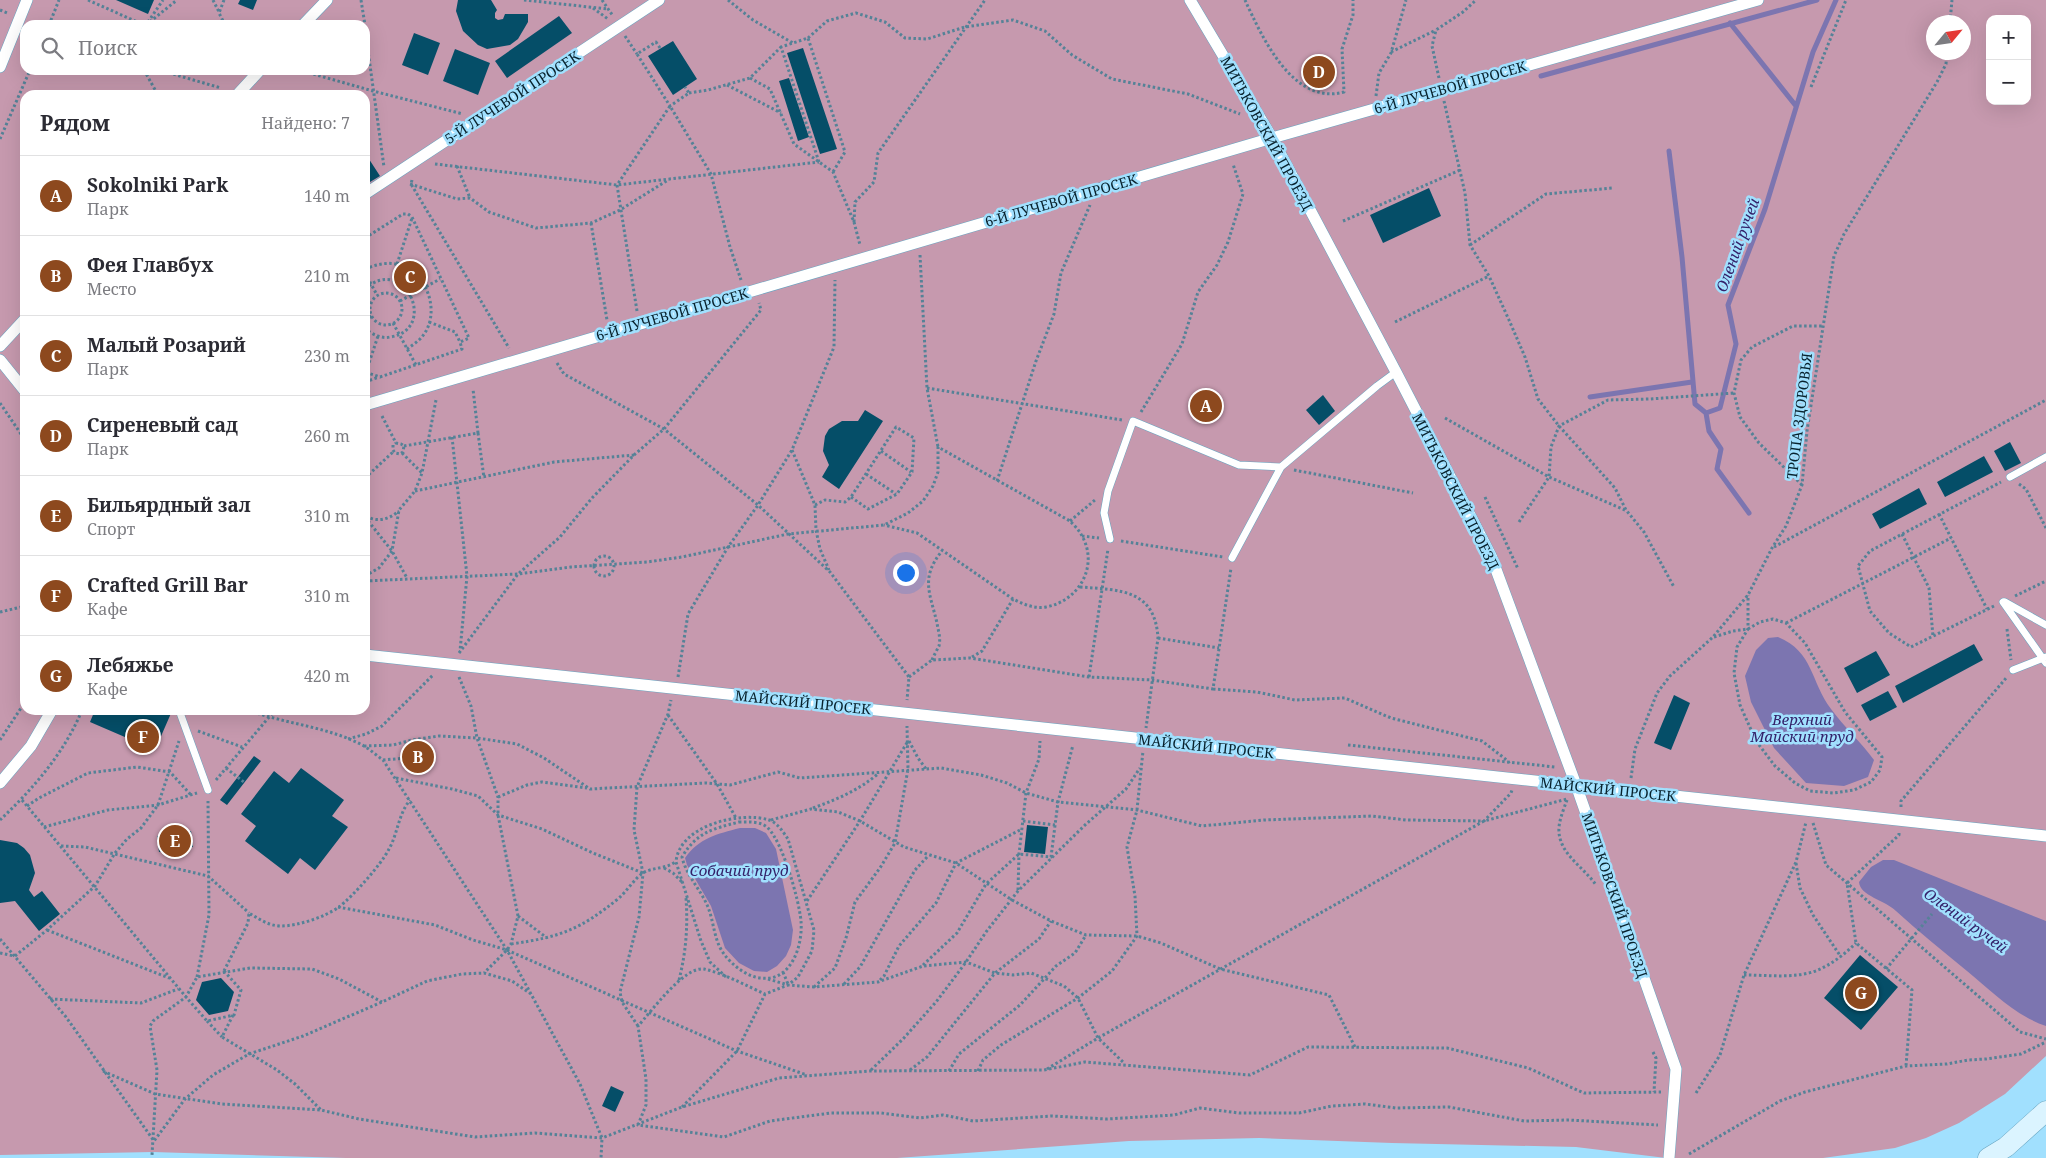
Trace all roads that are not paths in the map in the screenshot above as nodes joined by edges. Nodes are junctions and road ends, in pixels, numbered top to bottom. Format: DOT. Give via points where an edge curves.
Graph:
graph roads {
  1 [pos="28,0"];
  2 [pos="327,0"];
  3 [pos="659,0"];
  4 [pos="1190,0"];
  5 [pos="1758,0"];
  6 [pos="308,20"];
  7 [pos="0,67"];
  8 [pos="255,75"];
  9 [pos="242,90"];
  10 [pos="1272,138"];
  11 [pos="370,191"];
  12 [pos="20,324"];
  13 [pos="0,346"];
  14 [pos="0,360"];
  15 [pos="1396,372"];
  16 [pos="20,385"];
  17 [pos="370,404"];
  18 [pos="2046,457"];
  19 [pos="1281,468"];
  20 [pos="2010,477"];
  21 [pos="1110,539"];
  22 [pos="1232,558"];
  23 [pos="2046,625"];
  24 [pos="370,656"];
  25 [pos="2045,659"];
  26 [pos="2013,670"];
  27 [pos="49,715"];
  28 [pos="181,715"];
  29 [pos="0,783"];
  30 [pos="1576,785"];
  31 [pos="208,790"];
  32 [pos="2046,836"];
  33 [pos="2046,1111"];
  34 [pos="1669,1158"];
  35 [pos="1988,1158"];
  1 -- 7 [label="street"];
  2 -- 6 [label="street"];
  3 -- 11 [label="street, 5-Й ЛУЧЕВОЙ ПРОСЕК"];
  4 -- 10 [label="street, МИТЬКОВСКИЙ ПРОЕЗД"];
  5 -- 10 [label="street, 6-Й ЛУЧЕВОЙ ПРОСЕК"];
  8 -- 9 [label="street"];
  10 -- 15 [label="street, МИТЬКОВСКИЙ ПРОЕЗД"];
  10 -- 17 [label="street, 6-Й ЛУЧЕВОЙ ПРОСЕК"];
  12 -- 13 [label="street"];
  14 -- 16 [label="street"];
  15 -- 19 [label="lane"];
  15 -- 30 [label="street, МИТЬКОВСКИЙ ПРОЕЗД" via="1491,556"];
  18 -- 20 [label="lane"];
  19 -- 21 [label="lane" via="1238,465 1133,421 1108,490 1104,513"];
  19 -- 22 [label="lane"];
  23 -- 25 [label="lane" via="2003,602"];
  24 -- 30 [label="street, МАЙСКИЙ ПРОСЕК"];
  25 -- 26 [label="lane"];
  27 -- 29 [label="street" via="31,746"];
  28 -- 31 [label="lane"];
  30 -- 32 [label="street, МАЙСКИЙ ПРОСЕК"];
  30 -- 34 [label="street, МИТЬКОВСКИЙ ПРОЕЗД" via="1676,1069"];
  33 -- 35 [label="main road" via="2006,1148"];
}
